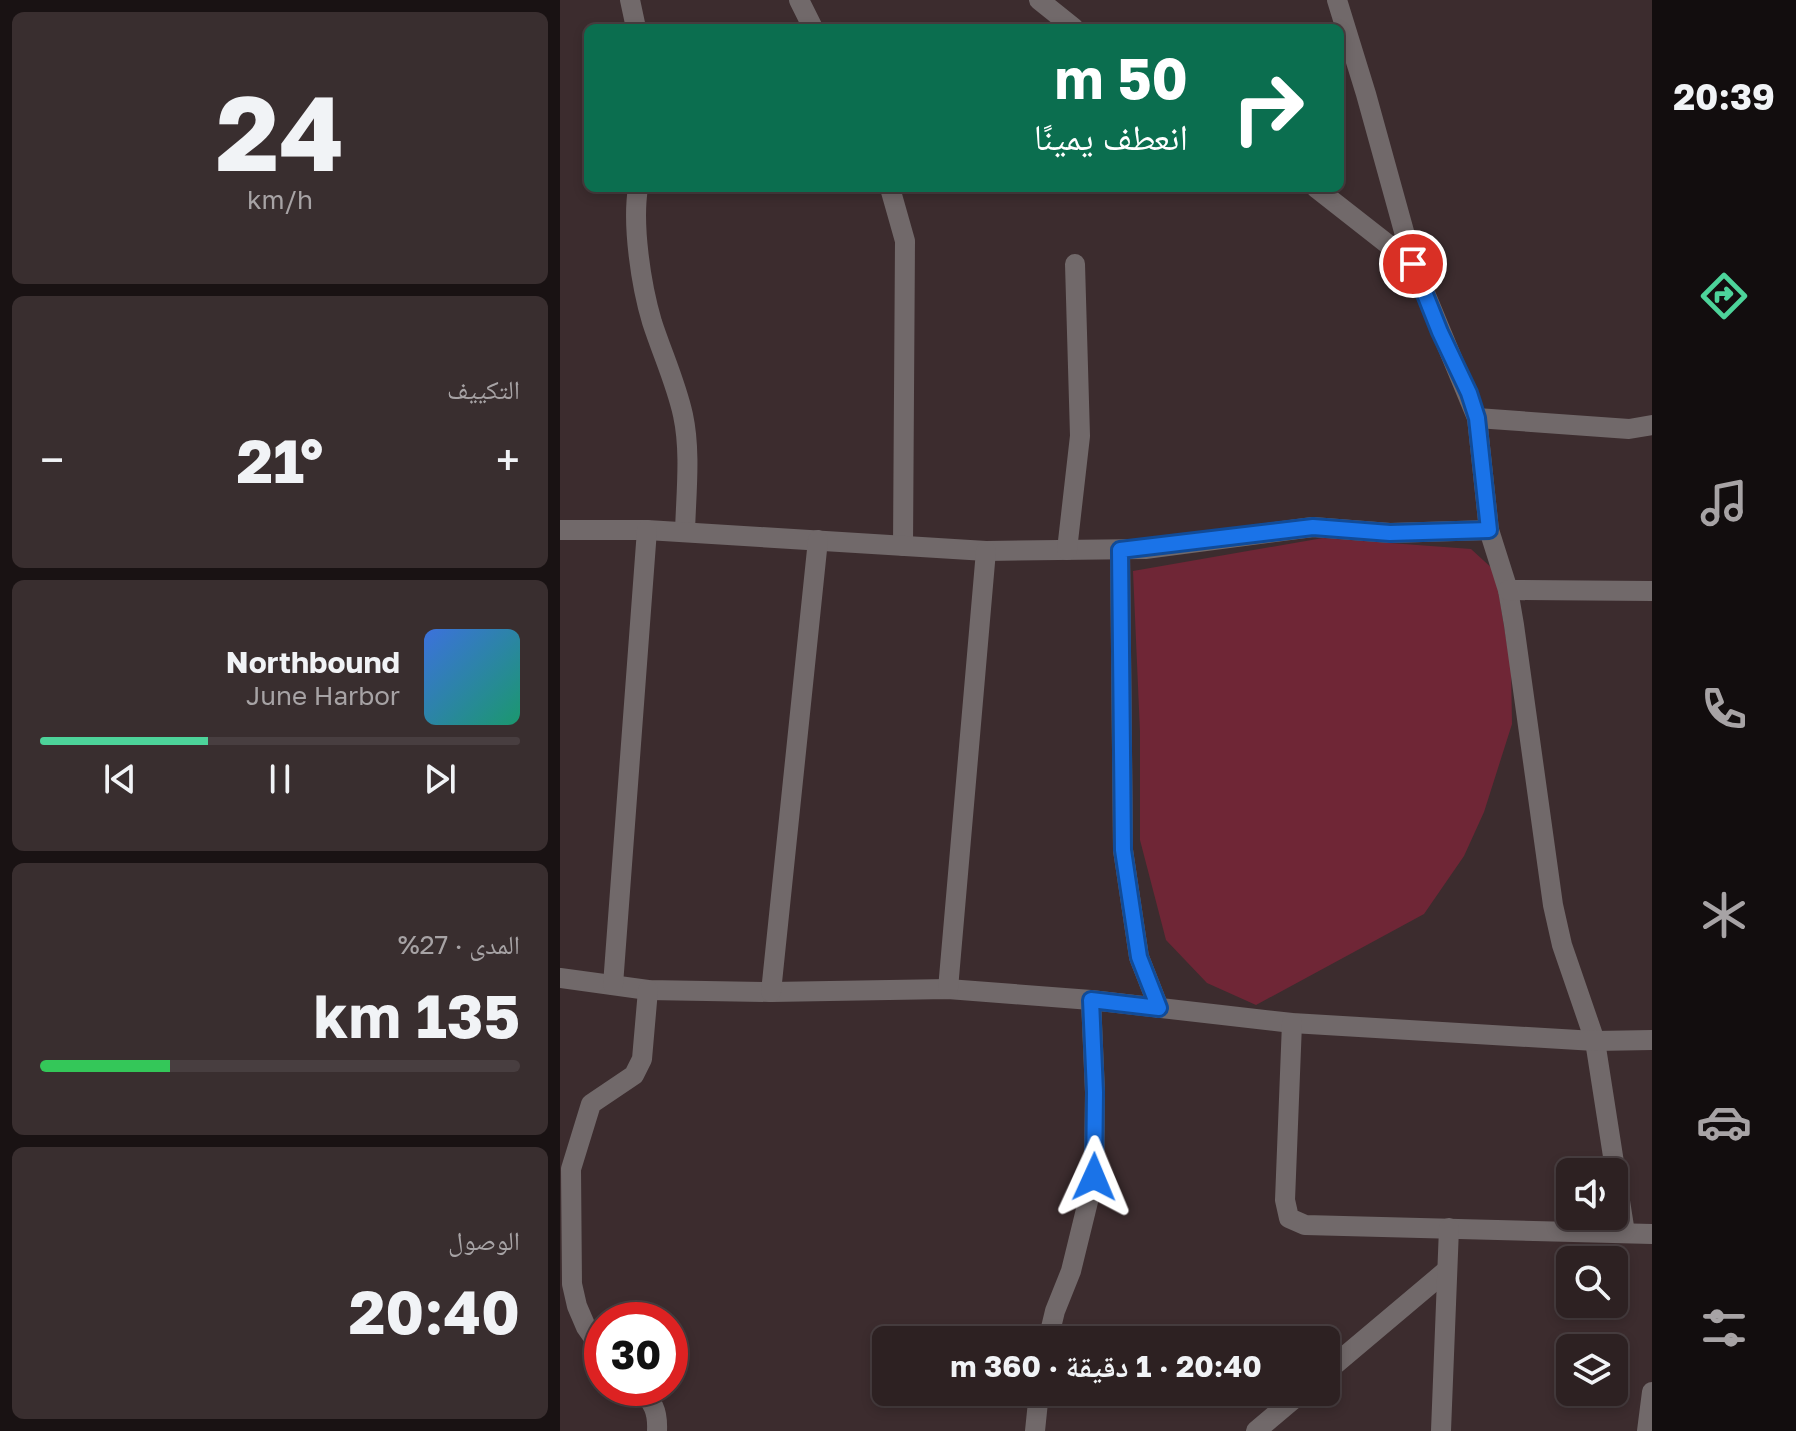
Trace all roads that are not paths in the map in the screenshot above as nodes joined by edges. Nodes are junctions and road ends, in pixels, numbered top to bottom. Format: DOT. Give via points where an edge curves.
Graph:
graph roads {
  1 [pos="630,0"];
  2 [pos="799,0"];
  3 [pos="1039,0"];
  4 [pos="1337,0"];
  5 [pos="635,24"];
  6 [pos="811,24"];
  7 [pos="1069,24"];
  8 [pos="637,192"];
  9 [pos="891,192"];
  10 [pos="1321,192"];
  11 [pos="1075,264"];
  12 [pos="1413,264"];
  13 [pos="1477,418"];
  14 [pos="1652,425"];
  15 [pos="560,530"];
  16 [pos="647,530"];
  17 [pos="1489,530"];
  18 [pos="685,532"];
  19 [pos="818,540"];
  20 [pos="903,546"];
  21 [pos="1067,550"];
  22 [pos="1120,550"];
  23 [pos="986,551"];
  24 [pos="1508,590"];
  25 [pos="1652,591"];
  26 [pos="560,978"];
  27 [pos="613,985"];
  28 [pos="948,989"];
  29 [pos="648,990"];
  30 [pos="771,992"];
  31 [pos="1091,1000"];
  32 [pos="1159,1008"];
  33 [pos="1292,1023"];
  34 [pos="1652,1040"];
  35 [pos="1595,1041"];
  36 [pos="566,1169"];
  37 [pos="1449,1228"];
  38 [pos="1625,1233"];
  39 [pos="1652,1234"];
  40 [pos="1447,1270"];
  41 [pos="584,1322"];
  42 [pos="1051,1326"];
  43 [pos="1340,1360"];
  44 [pos="1652,1392"];
  45 [pos="654,1406"];
  46 [pos="1038,1406"];
  47 [pos="1285,1406"];
  48 [pos="657,1431"];
  49 [pos="1035,1431"];
  50 [pos="1256,1431"];
  51 [pos="1441,1431"];
  52 [pos="1647,1431"];
  1 -- 5 [label="street"];
  2 -- 6 [label="street"];
  3 -- 7 [label="street"];
  4 -- 12 [label="street"];
  8 -- 18 [label="street" via="637,238 652,321 686,429"];
  9 -- 20 [label="street" via="905,241"];
  10 -- 12 [label="street"];
  11 -- 21 [label="street" via="1080,436"];
  12 -- 13 [label="street"];
  13 -- 14 [label="street" via="1629,429"];
  13 -- 17 [label="street"];
  15 -- 16 [label="street"];
  16 -- 18 [label="street"];
  16 -- 27 [label="street"];
  17 -- 22 [label="street" via="1390,533 1313,527"];
  17 -- 24 [label="street"];
  18 -- 19 [label="street"];
  19 -- 20 [label="street"];
  19 -- 30 [label="street"];
  20 -- 23 [label="street"];
  21 -- 22 [label="street"];
  21 -- 23 [label="street"];
  22 -- 32 [label="street" via="1123,850 1139,957"];
  23 -- 28 [label="street"];
  24 -- 25 [label="street"];
  24 -- 35 [label="street" via="1553,905"];
  26 -- 27 [label="street"];
  27 -- 29 [label="street"];
  28 -- 30 [label="street"];
  28 -- 31 [label="street"];
  29 -- 30 [label="street"];
  29 -- 36 [label="street" via="642,1059 634,1075 591,1104"];
  31 -- 32 [label="street"];
  31 -- 42 [label="street" via="1094,1177"];
  32 -- 33 [label="street"];
  33 -- 35 [label="street"];
  33 -- 37 [label="street" via="1285,1200 1289,1218 1305,1225"];
  34 -- 35 [label="street"];
  35 -- 38 [label="street"];
  36 -- 41 [label="street" via="572,1284"];
  37 -- 38 [label="street"];
  37 -- 40 [label="street"];
  38 -- 39 [label="street"];
  40 -- 43 [label="street"];
  40 -- 51 [label="street"];
  44 -- 52 [label="street"];
  45 -- 48 [label="street"];
  46 -- 49 [label="street"];
  47 -- 50 [label="street"];
}
